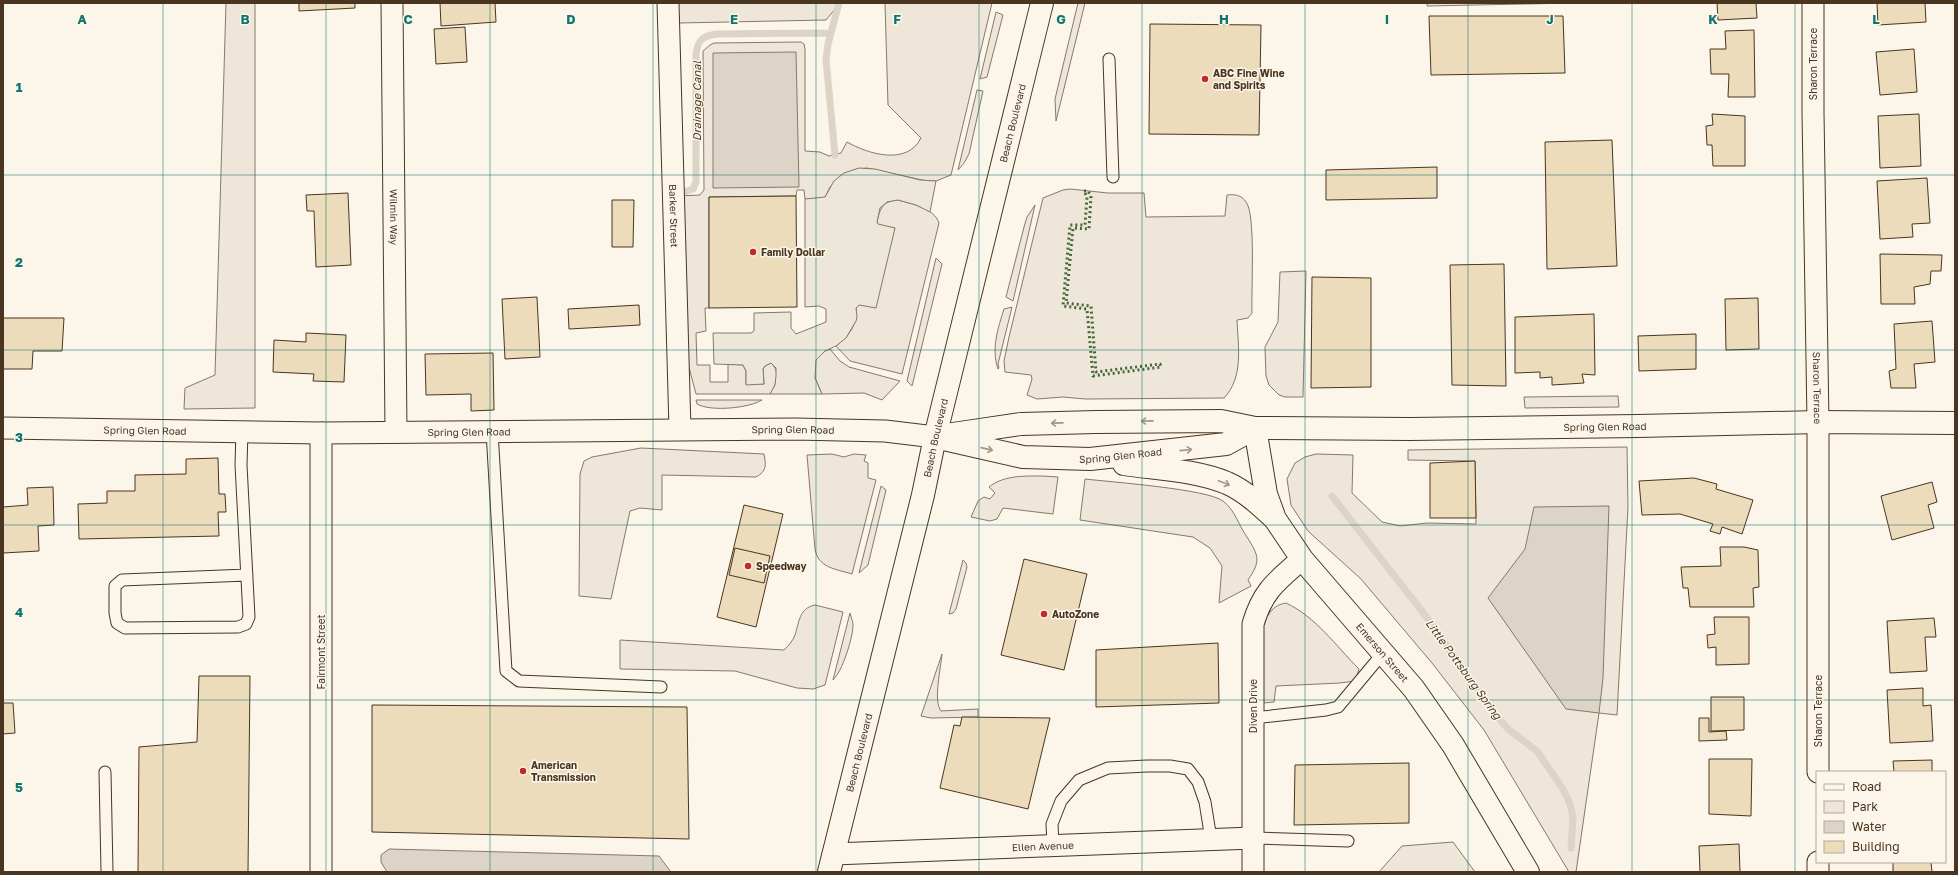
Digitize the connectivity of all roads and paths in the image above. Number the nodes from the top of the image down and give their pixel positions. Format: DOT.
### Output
graph roads {
  1 [pos="392,3"];
  2 [pos="668,3"];
  3 [pos="1042,3"];
  4 [pos="1813,3"];
  5 [pos="1109,59"];
  6 [pos="1113,177"];
  7 [pos="1818,422"];
  8 [pos="1955,422"];
  9 [pos="3,428"];
  10 [pos="1255,428"];
  11 [pos="680,429"];
  12 [pos="242,431"];
  13 [pos="492,431"];
  14 [pos="396,432"];
  15 [pos="321,433"];
  16 [pos="935,437"];
  17 [pos="1090,459"];
  18 [pos="1275,519"];
  19 [pos="1302,558"];
  20 [pos="247,575"];
  21 [pos="1383,653"];
  22 [pos="661,687"];
  23 [pos="1253,718"];
  24 [pos="1818,771"];
  25 [pos="104,772"];
  26 [pos="1253,838"];
  27 [pos="1211,839"];
  28 [pos="1348,841"];
  29 [pos="1053,845"];
  30 [pos="831,863"];
  31 [pos="107,872"];
  32 [pos="321,872"];
  33 [pos="1253,872"];
  34 [pos="1528,872"];
  1 -- 14 [label="street, Wilmin Way"];
  2 -- 11 [label="street, Barker Street"];
  3 -- 16 [label="main road, Beach Boulevard"];
  4 -- 7 [label="street, Sharon Terrace"];
  5 -- 6 [label="lane"];
  7 -- 8 [label="main road, Spring Glen Road"];
  7 -- 10 [label="main road, Spring Glen Road"];
  7 -- 24 [label="street, Sharon Terrace"];
  9 -- 12 [label="street, Spring Glen Road"];
  10 -- 16 [label="main road, Spring Glen Road, one-way"];
  17 -- 10 [label="main road, Spring Glen Road, one-way"];
  10 -- 18 [label="main road, Emerson Street"];
  11 -- 13 [label="street, Spring Glen Road"];
  11 -- 16 [label="street, Spring Glen Road"];
  12 -- 15 [label="street, Spring Glen Road"];
  12 -- 20 [label="lane"];
  13 -- 14 [label="street, Spring Glen Road"];
  13 -- 22 [label="lane"];
  14 -- 15 [label="street, Spring Glen Road"];
  15 -- 32 [label="street, Fairmont Street"];
  16 -- 17 [label="main road, Spring Glen Road, one-way"];
  16 -- 30 [label="main road, Beach Boulevard"];
  17 -- 18 [label="main road, one-way"];
  18 -- 19 [label="main road, Emerson Street"];
  19 -- 21 [label="main road, Emerson Street"];
  19 -- 23 [label="street, Diven Drive"];
  20 -- 20 [label="lane"];
  21 -- 23 [label="lane"];
  21 -- 34 [label="main road, Emerson Street"];
  23 -- 26 [label="street, Diven Drive"];
  25 -- 31 [label="lane"];
  26 -- 27 [label="street, Ellen Avenue"];
  26 -- 28 [label="lane"];
  26 -- 33 [label="street, Diven Drive"];
  27 -- 29 [label="street, Ellen Avenue"];
  27 -- 29 [label="lane"];
  29 -- 30 [label="street, Ellen Avenue"];
}
